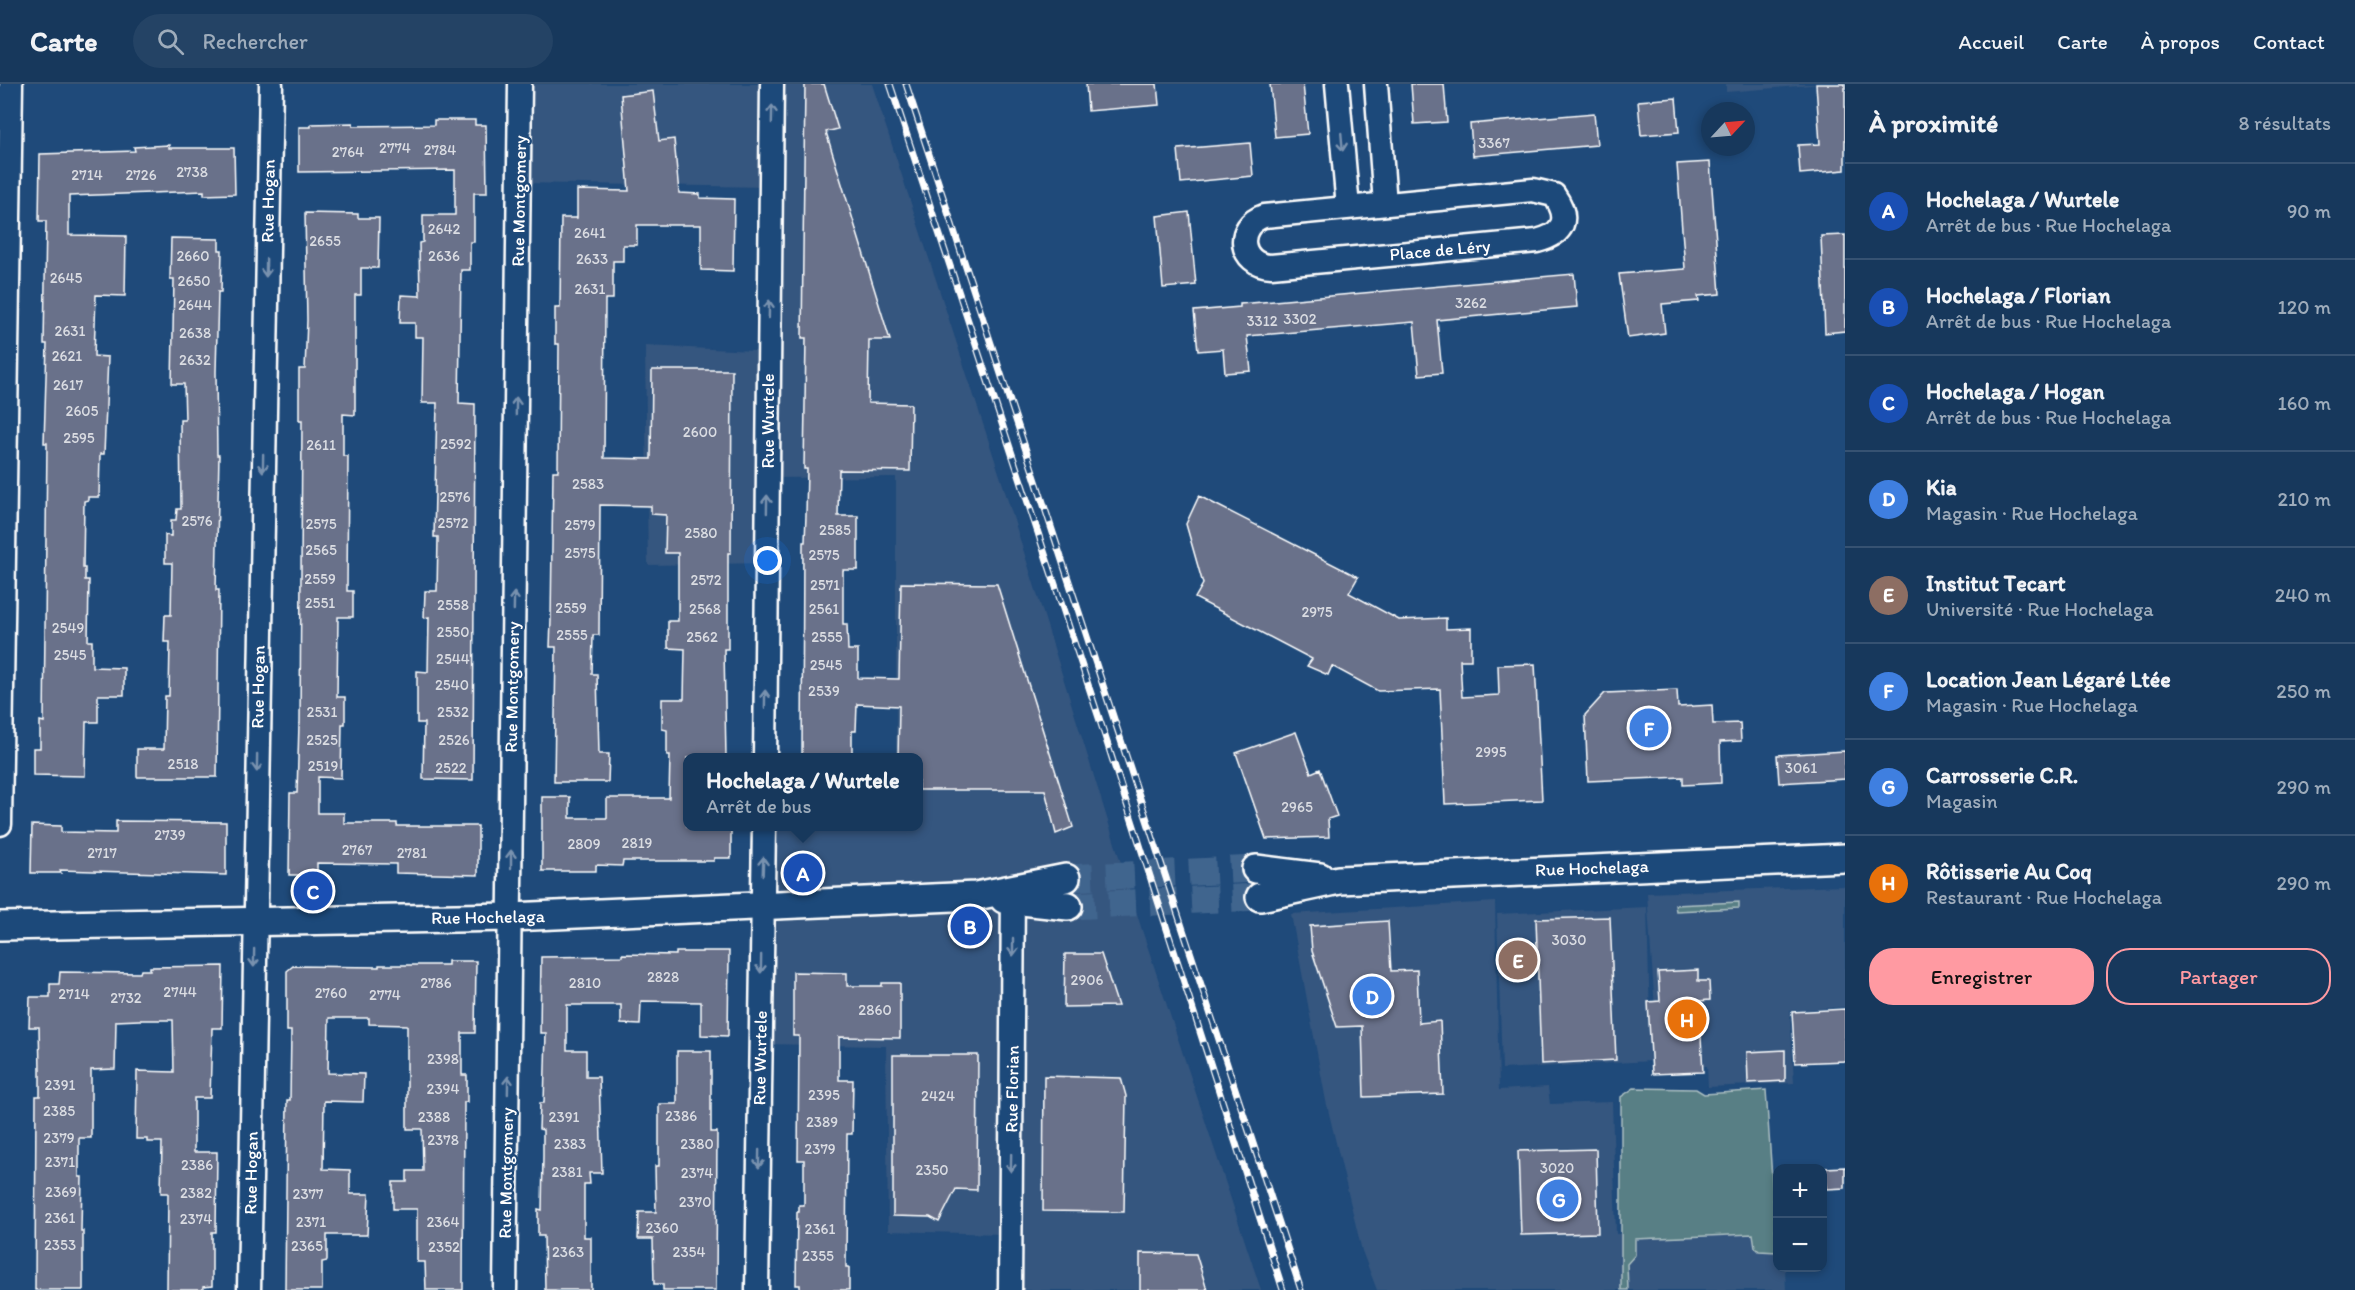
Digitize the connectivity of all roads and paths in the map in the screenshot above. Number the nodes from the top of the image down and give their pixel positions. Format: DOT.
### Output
graph roads {
  1 [pos="11,84"];
  2 [pos="271,84"];
  3 [pos="520,84"];
  4 [pos="772,84"];
  5 [pos="1337,84"];
  6 [pos="1376,84"];
  7 [pos="1385,204"];
  8 [pos="1348,208"];
  9 [pos="765,753"];
  10 [pos="0,824"];
  11 [pos="764,831"];
  12 [pos="1845,858"];
  13 [pos="1256,869"];
  14 [pos="1066,878"];
  15 [pos="1339,880"];
  16 [pos="1013,894"];
  17 [pos="1260,897"];
  18 [pos="762,906"];
  19 [pos="1068,906"];
  20 [pos="510,917"];
  21 [pos="255,922"];
  22 [pos="0,926"];
  23 [pos="249,1290"];
  24 [pos="505,1290"];
  25 [pos="757,1290"];
  26 [pos="1010,1290"];
  1 -- 10 [label="street"];
  2 -- 21 [label="street, Rue Hogan, one-way"];
  20 -- 3 [label="street, Rue Montgomery, one-way"];
  9 -- 4 [label="street, Rue Wurtele, one-way"];
  5 -- 8 [label="street, one-way"];
  6 -- 7 [label="street"];
  7 -- 8 [label="street, Place de Léry"];
  7 -- 8 [label="street, Place de Léry"];
  18 -- 11 [label="street, Rue Wurtele, one-way"];
  12 -- 15 [label="street, Rue Hochelaga"];
  13 -- 15 [label="street, Rue Hochelaga"];
  14 -- 16 [label="street, Rue Hochelaga"];
  15 -- 17 [label="street, Rue Hochelaga"];
  16 -- 18 [label="street, Rue Hochelaga"];
  16 -- 19 [label="street, Rue Hochelaga"];
  16 -- 26 [label="street, Rue Florian, one-way"];
  18 -- 20 [label="street, Rue Hochelaga"];
  18 -- 25 [label="street, Rue Wurtele, one-way"];
  20 -- 21 [label="street, Rue Hochelaga"];
  24 -- 20 [label="street, Rue Montgomery, one-way"];
  21 -- 22 [label="street, Rue Hochelaga"];
  21 -- 23 [label="street, Rue Hogan, one-way"];
}
